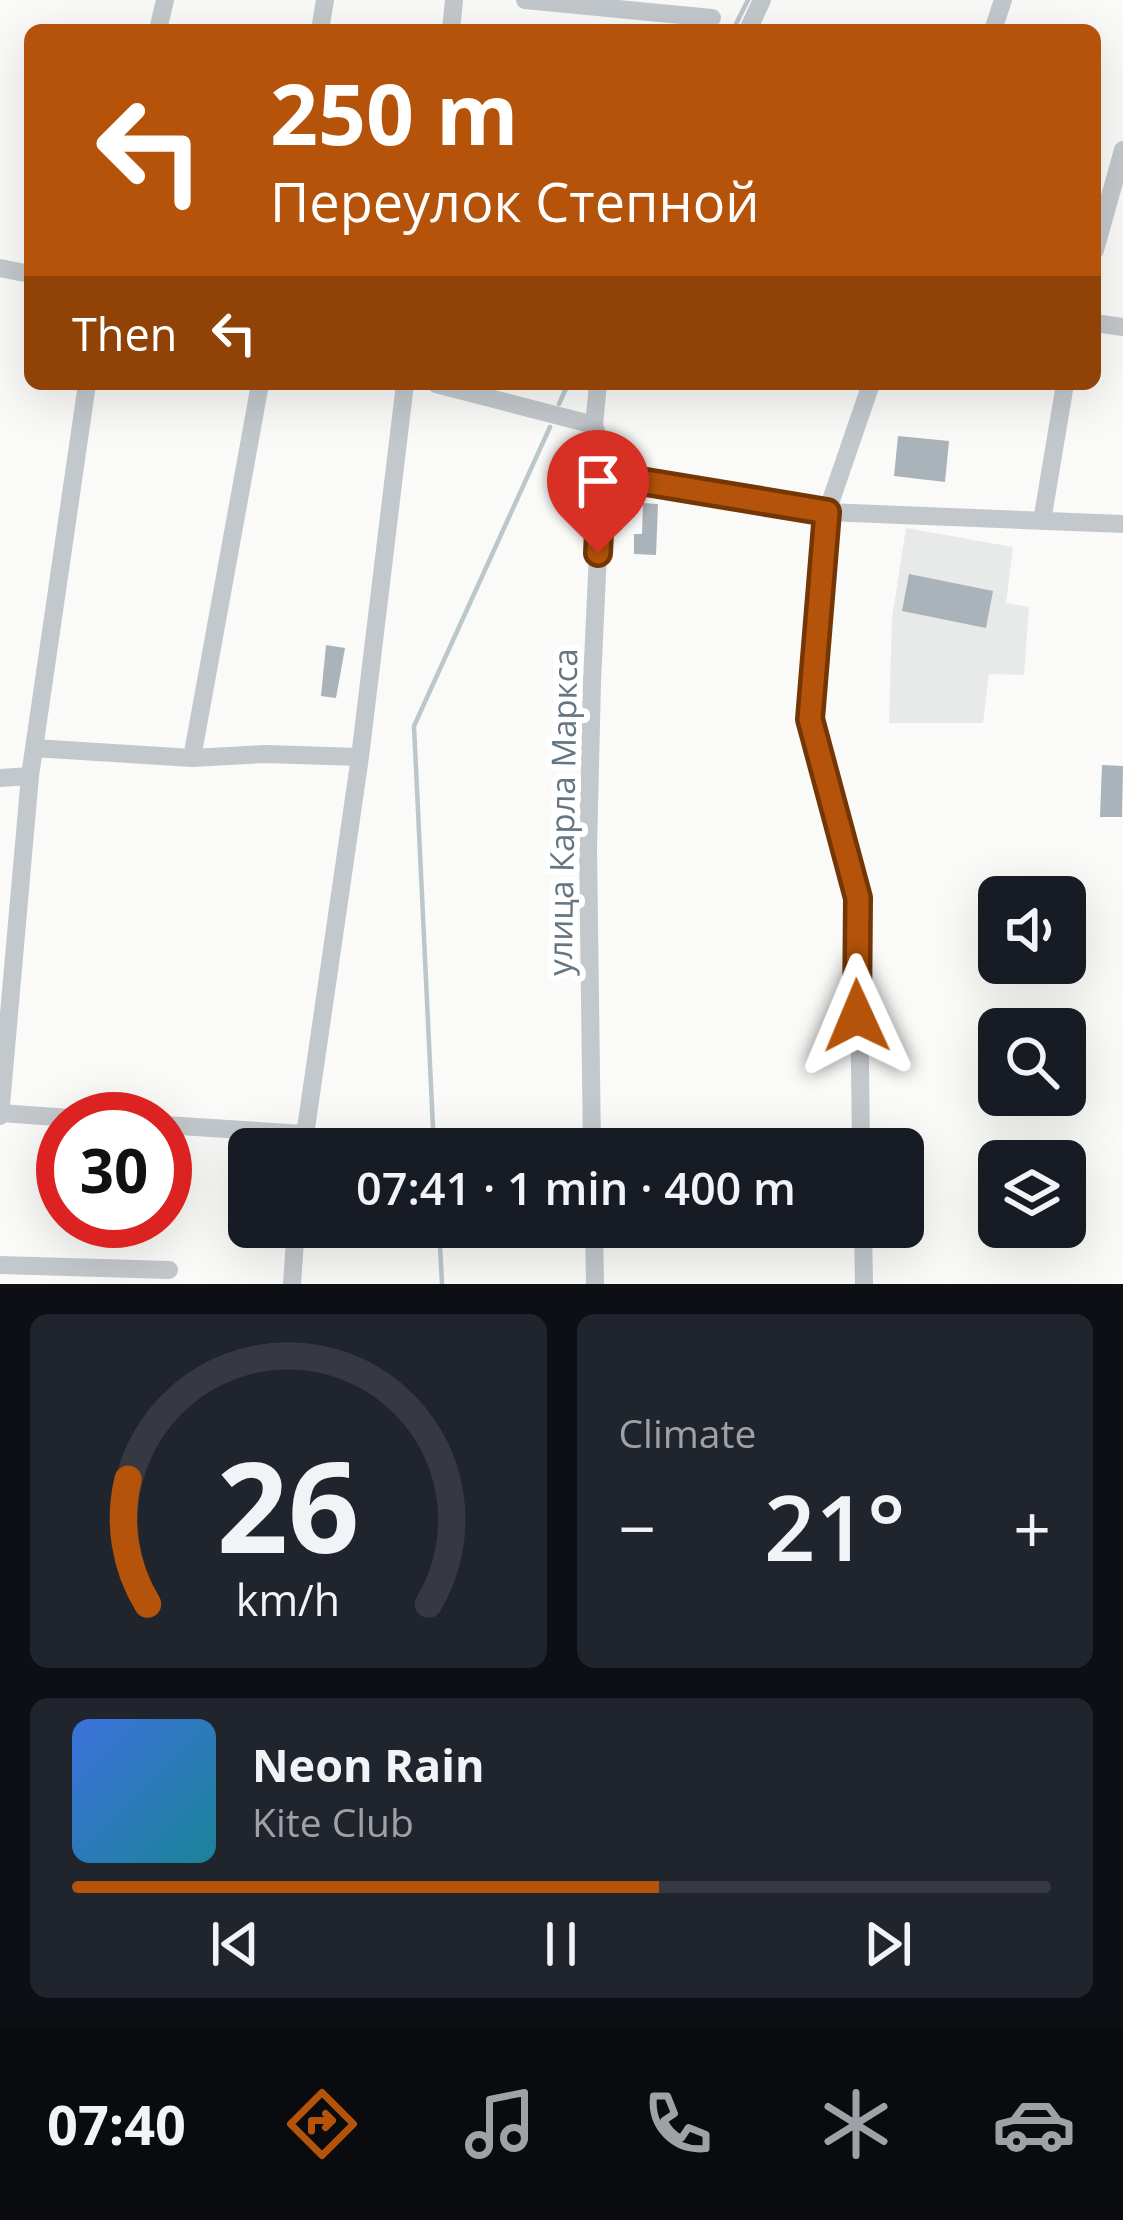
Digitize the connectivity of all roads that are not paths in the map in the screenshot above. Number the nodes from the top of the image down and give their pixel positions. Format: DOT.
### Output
graph roads {
  1 [pos="525,0"];
  2 [pos="620,3"];
  3 [pos="712,18"];
  4 [pos="1123,150"];
  5 [pos="1118,185"];
  6 [pos="1101,233"];
  7 [pos="86,390"];
  8 [pos="259,390"];
  9 [pos="404,390"];
  10 [pos="459,390"];
  11 [pos="597,390"];
  12 [pos="869,390"];
  13 [pos="1064,390"];
  14 [pos="594,425"];
  15 [pos="610,476"];
  16 [pos="827,512"];
  17 [pos="1042,520"];
  18 [pos="1123,524"];
  19 [pos="34,748"];
  20 [pos="360,757"];
  21 [pos="192,758"];
  22 [pos="30,776"];
  23 [pos="0,778"];
  24 [pos="3,1051"];
  25 [pos="0,1114"];
  26 [pos="36,1116"];
  27 [pos="192,1128"];
  28 [pos="305,1128"];
  29 [pos="592,1128"];
  30 [pos="861,1128"];
  31 [pos="228,1132"];
  32 [pos="295,1248"];
  33 [pos="595,1248"];
  34 [pos="864,1248"];
  35 [pos="0,1265"];
  36 [pos="170,1270"];
  37 [pos="292,1284"];
  38 [pos="596,1284"];
  39 [pos="865,1284"];
  1 -- 2 [label="street"];
  2 -- 3 [label="street"];
  4 -- 5 [label="street"];
  5 -- 6 [label="street"];
  7 -- 19 [label="street"];
  8 -- 21 [label="street"];
  9 -- 20 [label="street"];
  10 -- 14 [label="street"];
  11 -- 14 [label="street"];
  12 -- 16 [label="street"];
  13 -- 17 [label="street"];
  14 -- 15 [label="street"];
  15 -- 16 [label="street"];
  15 -- 29 [label="street, улица Карла Маркса"];
  16 -- 17 [label="street"];
  16 -- 30 [label="street"];
  17 -- 18 [label="street"];
  19 -- 21 [label="street"];
  19 -- 22 [label="street"];
  20 -- 21 [label="street"];
  20 -- 28 [label="street"];
  22 -- 23 [label="street"];
  22 -- 24 [label="street"];
  24 -- 25 [label="street"];
  25 -- 26 [label="street"];
  27 -- 31 [label="street"];
  32 -- 37 [label="street"];
  33 -- 38 [label="street"];
  34 -- 39 [label="street"];
  35 -- 36 [label="street"];
}
